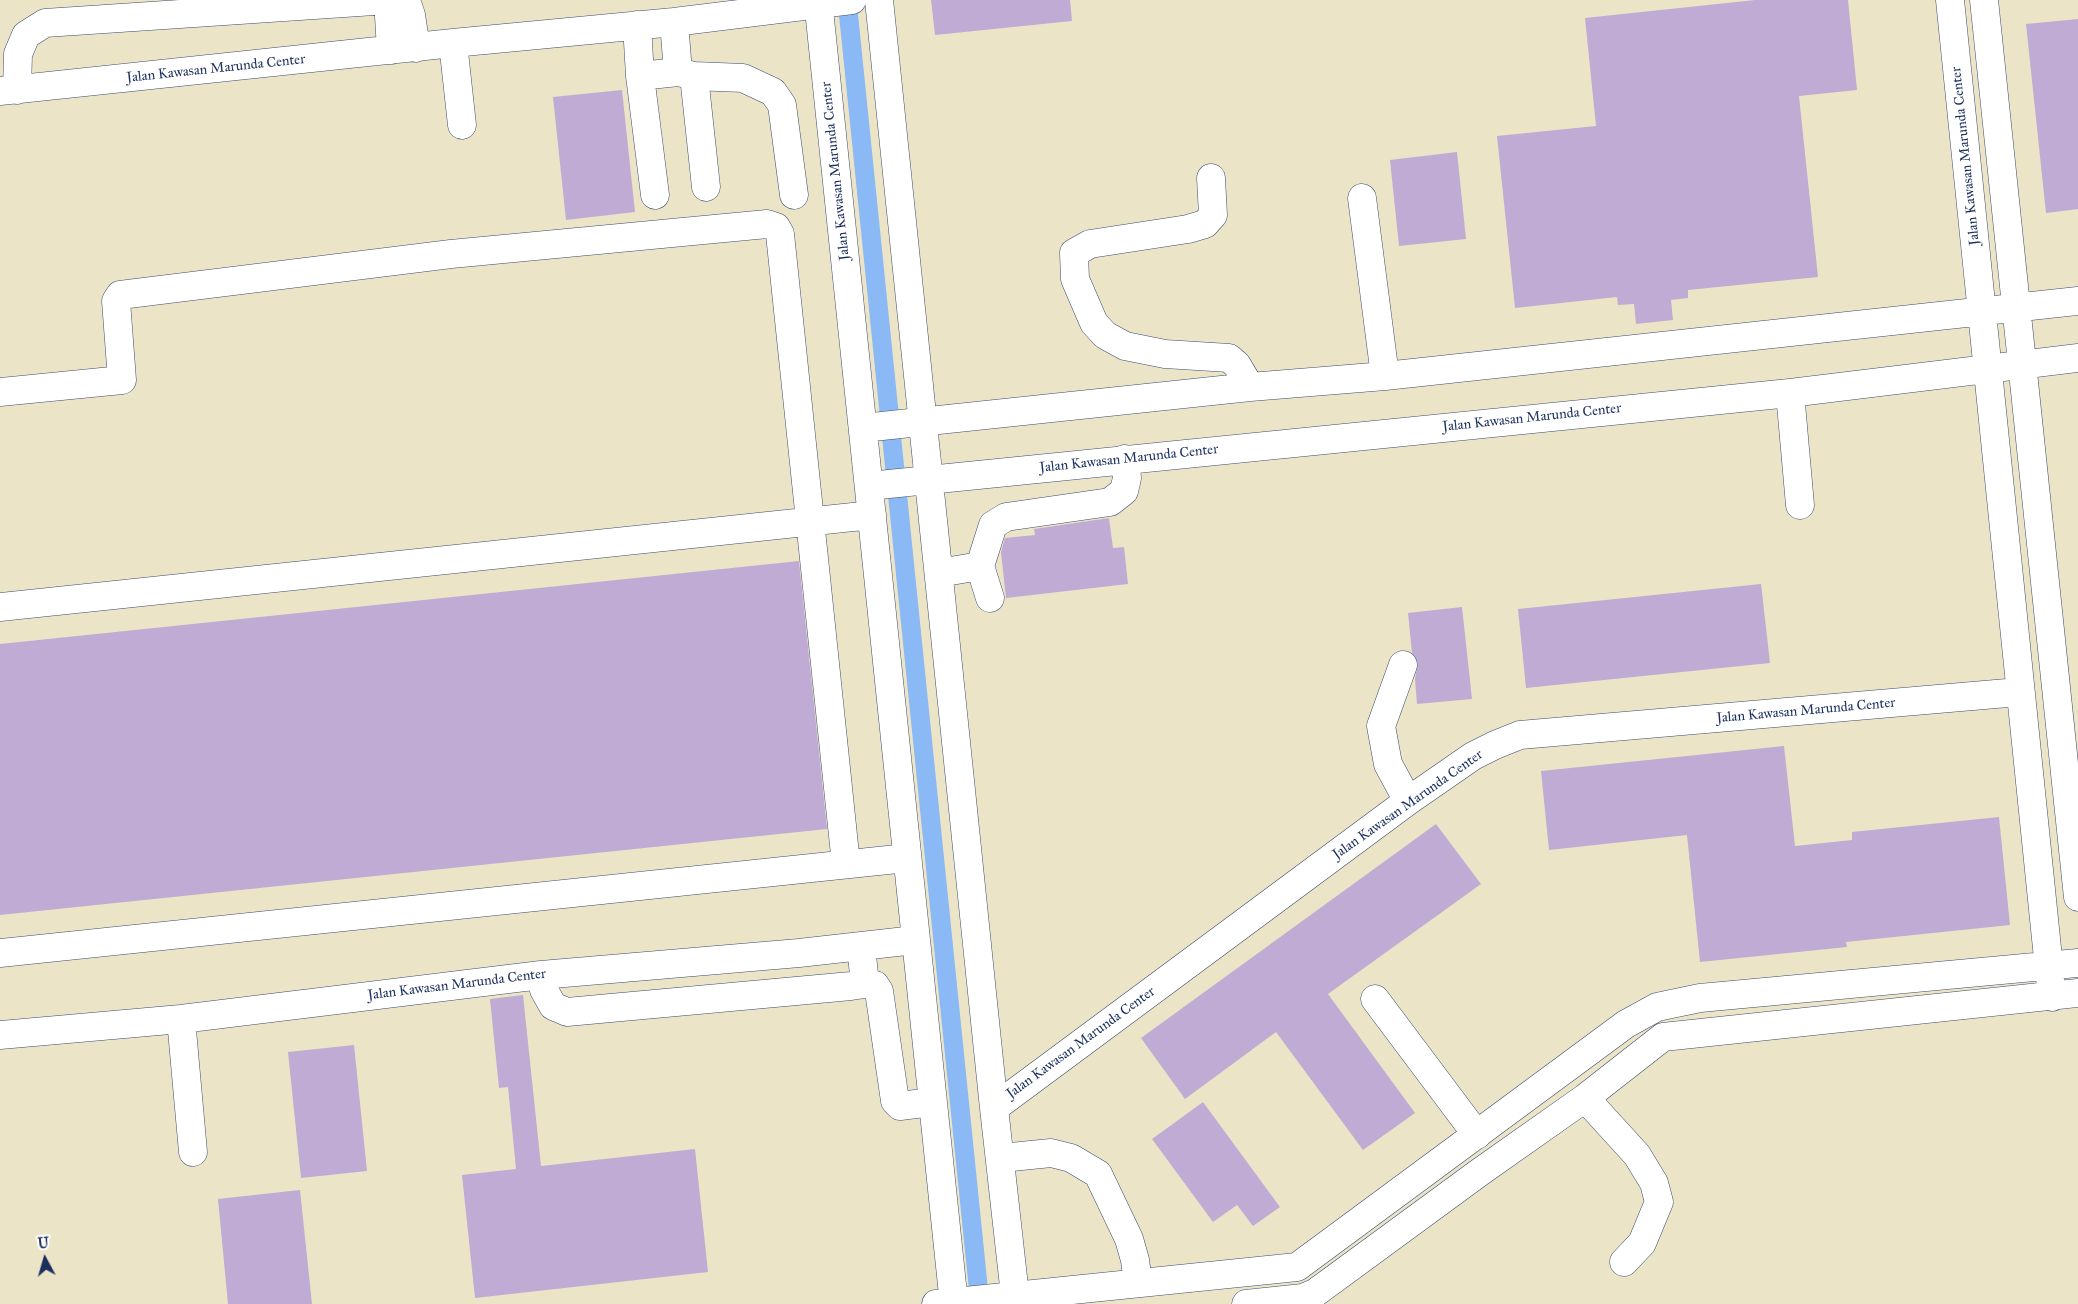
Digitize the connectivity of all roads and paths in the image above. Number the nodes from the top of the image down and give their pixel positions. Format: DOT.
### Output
graph roads {
  1 [pos="389,0"];
  2 [pos="400,0"];
  3 [pos="852,0"];
  4 [pos="879,0"];
  5 [pos="1950,0"];
  6 [pos="1984,0"];
  7 [pos="820,2"];
  8 [pos="766,6"];
  9 [pos="674,22"];
  10 [pos="636,25"];
  11 [pos="453,43"];
  12 [pos="404,49"];
  13 [pos="686,74"];
  14 [pos="640,76"];
  15 [pos="8,90"];
  16 [pos="462,125"];
  17 [pos="1211,178"];
  18 [pos="706,187"];
  19 [pos="655,195"];
  20 [pos="794,195"];
  21 [pos="1362,198"];
  22 [pos="2078,301"];
  23 [pos="2016,308"];
  24 [pos="1981,311"];
  25 [pos="2078,358"];
  26 [pos="2022,364"];
  27 [pos="1987,367"];
  28 [pos="1386,376"];
  29 [pos="1250,387"];
  30 [pos="0,392"];
  31 [pos="1790,393"];
  32 [pos="919,422"];
  33 [pos="866,427"];
  34 [pos="1125,459"];
  35 [pos="925,480"];
  36 [pos="872,485"];
  37 [pos="1800,506"];
  38 [pos="872,515"];
  39 [pos="810,523"];
  40 [pos="980,566"];
  41 [pos="938,573"];
  42 [pos="990,598"];
  43 [pos="0,607"];
  44 [pos="1403,665"];
  45 [pos="2019,692"];
  46 [pos="1408,801"];
  47 [pos="907,858"];
  48 [pos="846,864"];
  49 [pos="2078,897"];
  50 [pos="915,940"];
  51 [pos="861,946"];
  52 [pos="0,953"];
  53 [pos="799,953"];
  54 [pos="2078,963"];
  55 [pos="2048,966"];
  56 [pos="541,975"];
  57 [pos="865,984"];
  58 [pos="805,990"];
  59 [pos="2078,993"];
  60 [pos="2052,997"];
  61 [pos="1375,999"];
  62 [pos="1657,1007"];
  63 [pos="181,1018"];
  64 [pos="0,1035"];
  65 [pos="1663,1037"];
  66 [pos="1585,1098"];
  67 [pos="932,1102"];
  68 [pos="994,1108"];
  69 [pos="1470,1141"];
  70 [pos="193,1152"];
  71 [pos="1001,1158"];
  72 [pos="1480,1172"];
  73 [pos="1624,1262"];
  74 [pos="1138,1283"];
  75 [pos="1011,1299"];
  76 [pos="952,1303"];
  77 [pos="1246,1304"];
  1 -- 15 [label="lane, Jalan Kawasan Marunda Center"];
  2 -- 12 [label="lane"];
  3 -- 7 [label="lane"];
  4 -- 32 [label="lane, Jalan Kawasan Marunda Center"];
  5 -- 24 [label="lane, Jalan Kawasan Marunda Center"];
  6 -- 23 [label="lane"];
  7 -- 8 [label="lane, Jalan Kawasan Marunda Center"];
  7 -- 33 [label="lane, Jalan Kawasan Marunda Center"];
  8 -- 9 [label="lane, Jalan Kawasan Marunda Center"];
  9 -- 10 [label="lane, Jalan Kawasan Marunda Center"];
  9 -- 13 [label="lane"];
  10 -- 11 [label="lane, Jalan Kawasan Marunda Center"];
  10 -- 14 [label="lane"];
  11 -- 12 [label="lane, Jalan Kawasan Marunda Center"];
  11 -- 16 [label="lane"];
  12 -- 15 [label="lane, Jalan Kawasan Marunda Center"];
  13 -- 14 [label="lane"];
  13 -- 18 [label="lane"];
  13 -- 20 [label="lane"];
  14 -- 19 [label="lane"];
  17 -- 29 [label="lane"];
  21 -- 28 [label="lane"];
  22 -- 23 [label="lane"];
  23 -- 24 [label="lane"];
  23 -- 26 [label="lane"];
  24 -- 27 [label="lane, Jalan Kawasan Marunda Center"];
  24 -- 28 [label="lane"];
  25 -- 26 [label="lane, Jalan Kawasan Marunda Center"];
  26 -- 27 [label="lane, Jalan Kawasan Marunda Center"];
  26 -- 49 [label="lane"];
  27 -- 31 [label="lane, Jalan Kawasan Marunda Center"];
  27 -- 45 [label="lane, Jalan Kawasan Marunda Center"];
  28 -- 29 [label="lane"];
  29 -- 32 [label="lane"];
  30 -- 39 [label="lane"];
  31 -- 34 [label="lane, Jalan Kawasan Marunda Center"];
  31 -- 37 [label="lane"];
  32 -- 33 [label="lane"];
  32 -- 35 [label="lane, Jalan Kawasan Marunda Center"];
  33 -- 36 [label="lane, Jalan Kawasan Marunda Center"];
  34 -- 35 [label="lane, Jalan Kawasan Marunda Center"];
  34 -- 40 [label="lane"];
  35 -- 36 [label="lane, Jalan Kawasan Marunda Center"];
  35 -- 41 [label="lane, Jalan Kawasan Marunda Center"];
  36 -- 38 [label="lane, Jalan Kawasan Marunda Center"];
  38 -- 39 [label="lane"];
  38 -- 47 [label="lane, Jalan Kawasan Marunda Center"];
  39 -- 43 [label="lane"];
  39 -- 48 [label="lane"];
  40 -- 41 [label="lane"];
  40 -- 42 [label="lane"];
  41 -- 68 [label="lane, Jalan Kawasan Marunda Center"];
  44 -- 46 [label="lane"];
  45 -- 46 [label="lane, Jalan Kawasan Marunda Center"];
  45 -- 55 [label="lane, Jalan Kawasan Marunda Center"];
  46 -- 68 [label="lane, Jalan Kawasan Marunda Center"];
  47 -- 48 [label="lane"];
  47 -- 50 [label="lane, Jalan Kawasan Marunda Center"];
  48 -- 52 [label="lane"];
  50 -- 51 [label="lane, Jalan Kawasan Marunda Center"];
  50 -- 67 [label="lane, Jalan Kawasan Marunda Center"];
  51 -- 53 [label="lane, Jalan Kawasan Marunda Center"];
  51 -- 57 [label="lane"];
  53 -- 56 [label="lane, Jalan Kawasan Marunda Center"];
  53 -- 58 [label="lane"];
  54 -- 55 [label="lane, Jalan Kawasan Marunda Center"];
  55 -- 60 [label="lane, Jalan Kawasan Marunda Center"];
  55 -- 62 [label="lane, Jalan Kawasan Marunda Center"];
  56 -- 58 [label="lane"];
  56 -- 63 [label="lane, Jalan Kawasan Marunda Center"];
  57 -- 58 [label="lane"];
  57 -- 67 [label="lane"];
  59 -- 60 [label="lane"];
  60 -- 65 [label="lane"];
  61 -- 69 [label="lane"];
  62 -- 65 [label="lane"];
  62 -- 69 [label="lane, Jalan Kawasan Marunda Center"];
  63 -- 64 [label="lane, Jalan Kawasan Marunda Center"];
  63 -- 70 [label="lane"];
  65 -- 66 [label="lane"];
  66 -- 72 [label="lane"];
  66 -- 73 [label="lane"];
  67 -- 76 [label="lane, Jalan Kawasan Marunda Center"];
  68 -- 71 [label="lane, Jalan Kawasan Marunda Center"];
  69 -- 72 [label="lane"];
  69 -- 74 [label="lane, Jalan Kawasan Marunda Center"];
  71 -- 74 [label="lane"];
  71 -- 75 [label="lane, Jalan Kawasan Marunda Center"];
  72 -- 77 [label="lane"];
  74 -- 75 [label="lane, Jalan Kawasan Marunda Center"];
  75 -- 76 [label="lane, Jalan Kawasan Marunda Center"];
}
